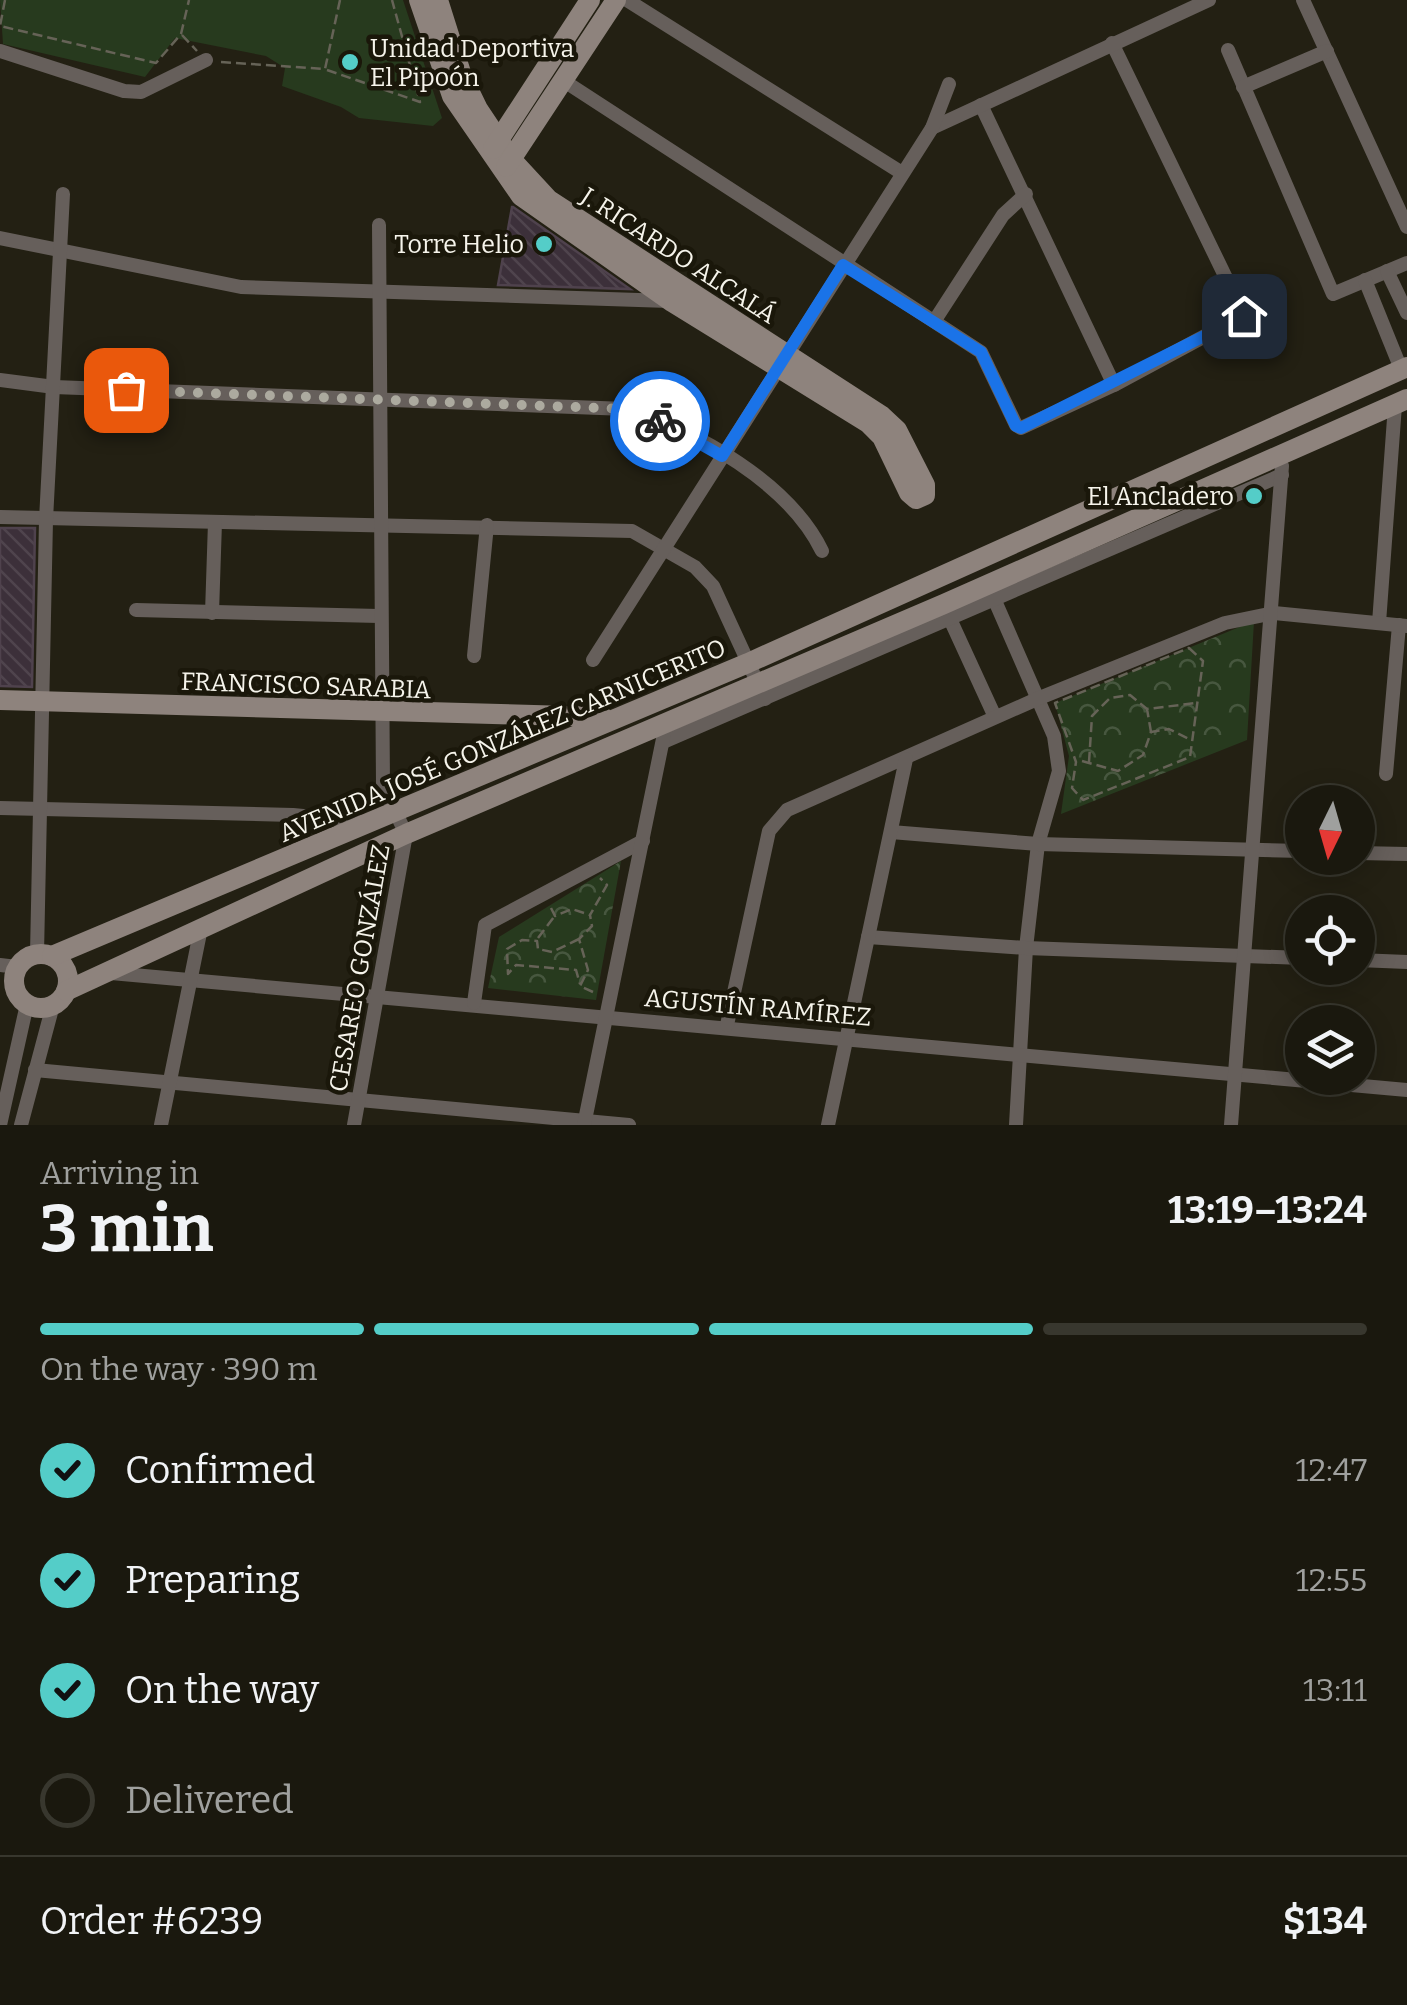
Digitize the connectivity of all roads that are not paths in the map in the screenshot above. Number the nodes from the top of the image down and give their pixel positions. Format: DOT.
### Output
graph roads {
  1 [pos="419,0"];
  2 [pos="438,0"];
  3 [pos="590,0"];
  4 [pos="616,0"];
  5 [pos="627,0"];
  6 [pos="1208,0"];
  7 [pos="1304,0"];
  8 [pos="1112,43"];
  9 [pos="1228,50"];
  10 [pos="0,51"];
  11 [pos="1327,51"];
  12 [pos="206,60"];
  13 [pos="564,81"];
  14 [pos="949,84"];
  15 [pos="1244,87"];
  16 [pos="981,105"];
  17 [pos="932,128"];
  18 [pos="500,157"];
  19 [pos="902,172"];
  20 [pos="63,194"];
  21 [pos="1026,194"];
  22 [pos="379,224"];
  23 [pos="1407,227"];
  24 [pos="0,238"];
  25 [pos="58,250"];
  26 [pos="1407,263"];
  27 [pos="843,265"];
  28 [pos="1387,271"];
  29 [pos="1365,280"];
  30 [pos="381,292"];
  31 [pos="700,300"];
  32 [pos="672,302"];
  33 [pos="1407,313"];
  34 [pos="1244,316"];
  35 [pos="935,320"];
  36 [pos="1261,350"];
  37 [pos="1403,360"];
  38 [pos="783,361"];
  39 [pos="0,380"];
  40 [pos="1114,385"];
  41 [pos="54,387"];
  42 [pos="379,398"];
  43 [pos="1401,402"];
  44 [pos="722,456"];
  45 [pos="1282,465"];
  46 [pos="0,517"];
  47 [pos="46,520"];
  48 [pos="215,522"];
  49 [pos="380,522"];
  50 [pos="486,524"];
  51 [pos="666,548"];
  52 [pos="822,550"];
  53 [pos="993,591"];
  54 [pos="136,610"];
  55 [pos="212,612"];
  56 [pos="1274,613"];
  57 [pos="379,616"];
  58 [pos="950,619"];
  59 [pos="1379,623"];
  60 [pos="1403,625"];
  61 [pos="474,656"];
  62 [pos="594,660"];
  63 [pos="748,663"];
  64 [pos="761,692"];
  65 [pos="1037,699"];
  66 [pos="0,700"];
  67 [pos="42,702"];
  68 [pos="380,712"];
  69 [pos="610,717"];
  70 [pos="995,718"];
  71 [pos="667,719"];
  72 [pos="663,742"];
  73 [pos="906,759"];
  74 [pos="1386,774"];
  75 [pos="0,808"];
  76 [pos="39,808"];
  77 [pos="394,814"];
  78 [pos="370,823"];
  79 [pos="892,832"];
  80 [pos="406,834"];
  81 [pos="643,841"];
  82 [pos="1038,844"];
  83 [pos="1253,849"];
  84 [pos="1285,850"];
  85 [pos="1375,853"];
  86 [pos="1407,854"];
  87 [pos="200,928"];
  88 [pos="868,936"];
  89 [pos="1026,948"];
  90 [pos="45,955"];
  91 [pos="1246,956"];
  92 [pos="1285,957"];
  93 [pos="1375,961"];
  94 [pos="1407,962"];
  95 [pos="9,966"];
  96 [pos="106,972"];
  97 [pos="190,979"];
  98 [pos="380,994"];
  99 [pos="60,998"];
  100 [pos="474,1003"];
  101 [pos="27,1004"];
  102 [pos="608,1016"];
  103 [pos="728,1025"];
  104 [pos="848,1037"];
  105 [pos="1021,1052"];
  106 [pos="6,1070"];
  107 [pos="35,1070"];
  108 [pos="1236,1074"];
  109 [pos="170,1082"];
  110 [pos="1407,1090"];
  111 [pos="359,1100"];
  112 [pos="585,1123"];
  113 [pos="0,1125"];
  114 [pos="22,1125"];
  115 [pos="161,1125"];
  116 [pos="354,1125"];
  117 [pos="629,1125"];
  118 [pos="828,1125"];
  119 [pos="1016,1125"];
  120 [pos="1232,1125"];
  1 -- 18 [label="street, J. RICARDO ALCALÁ"];
  2 -- 18 [label="street, J. RICARDO ALCALÁ"];
  3 -- 18 [label="street"];
  4 -- 13 [label="street"];
  5 -- 19 [label="street"];
  6 -- 8 [label="street"];
  7 -- 11 [label="street"];
  8 -- 16 [label="street"];
  8 -- 34 [label="street"];
  9 -- 15 [label="street"];
  10 -- 12 [label="street"];
  11 -- 15 [label="street"];
  11 -- 23 [label="street"];
  13 -- 18 [label="street"];
  13 -- 27 [label="street"];
  14 -- 17 [label="street"];
  15 -- 29 [label="street"];
  16 -- 17 [label="street"];
  16 -- 21 [label="street"];
  17 -- 19 [label="street"];
  18 -- 31 [label="street, J. RICARDO ALCALÁ"];
  18 -- 32 [label="street, J. RICARDO ALCALÁ"];
  19 -- 27 [label="street"];
  20 -- 25 [label="street"];
  21 -- 35 [label="street"];
  21 -- 40 [label="street"];
  22 -- 30 [label="street, CESAREO GONZÁLEZ"];
  24 -- 25 [label="street"];
  25 -- 30 [label="street"];
  25 -- 41 [label="street"];
  26 -- 28 [label="street"];
  27 -- 35 [label="street"];
  27 -- 38 [label="street"];
  28 -- 29 [label="street"];
  28 -- 33 [label="street"];
  29 -- 37 [label="street"];
  30 -- 32 [label="street"];
  30 -- 42 [label="street, CESAREO GONZÁLEZ"];
  31 -- 32 [label="street"];
  31 -- 38 [label="street, J. RICARDO ALCALÁ"];
  32 -- 38 [label="street, J. RICARDO ALCALÁ"];
  34 -- 36 [label="street"];
  34 -- 40 [label="street"];
  35 -- 40 [label="street"];
  37 -- 63 [label="street, AVENIDA JOSÉ GONZÁLEZ CARNICERITO"];
  38 -- 38 [label="street, J. RICARDO ALCALÁ"];
  38 -- 44 [label="street"];
  39 -- 41 [label="street"];
  41 -- 42 [label="street"];
  41 -- 47 [label="street"];
  42 -- 44 [label="street"];
  42 -- 49 [label="street, CESAREO GONZÁLEZ"];
  43 -- 45 [label="street, AVENIDA JOSÉ GONZÁLEZ CARNICERITO"];
  43 -- 59 [label="street"];
  44 -- 51 [label="street"];
  44 -- 52 [label="street"];
  45 -- 53 [label="street, AVENIDA JOSÉ GONZÁLEZ CARNICERITO"];
  45 -- 56 [label="street"];
  46 -- 47 [label="street"];
  47 -- 48 [label="street"];
  47 -- 67 [label="street"];
  48 -- 49 [label="street"];
  48 -- 55 [label="street"];
  49 -- 50 [label="street"];
  49 -- 57 [label="street, CESAREO GONZÁLEZ"];
  50 -- 51 [label="street"];
  50 -- 61 [label="street"];
  51 -- 62 [label="street"];
  51 -- 63 [label="street"];
  53 -- 58 [label="street"];
  53 -- 64 [label="street, AVENIDA JOSÉ GONZÁLEZ CARNICERITO"];
  53 -- 65 [label="street"];
  54 -- 55 [label="street"];
  55 -- 57 [label="street"];
  56 -- 59 [label="street"];
  56 -- 65 [label="street"];
  56 -- 83 [label="street"];
  57 -- 68 [label="street, CESAREO GONZÁLEZ"];
  58 -- 64 [label="street"];
  58 -- 70 [label="street"];
  59 -- 60 [label="street"];
  60 -- 74 [label="street"];
  63 -- 64 [label="street"];
  63 -- 69 [label="street, AVENIDA JOSÉ GONZÁLEZ CARNICERITO"];
  64 -- 71 [label="street, AVENIDA JOSÉ GONZÁLEZ CARNICERITO"];
  64 -- 72 [label="street"];
  65 -- 70 [label="street"];
  65 -- 82 [label="street"];
  66 -- 67 [label="street, FRANCISCO SARABIA"];
  67 -- 68 [label="street, FRANCISCO SARABIA"];
  67 -- 76 [label="street"];
  68 -- 69 [label="street, FRANCISCO SARABIA"];
  68 -- 77 [label="street, CESAREO GONZÁLEZ"];
  69 -- 77 [label="street, AVENIDA JOSÉ GONZÁLEZ CARNICERITO"];
  70 -- 73 [label="street"];
  71 -- 72 [label="street"];
  71 -- 80 [label="street, AVENIDA JOSÉ GONZÁLEZ CARNICERITO"];
  72 -- 81 [label="street"];
  73 -- 79 [label="street"];
  73 -- 103 [label="street"];
  75 -- 76 [label="street"];
  76 -- 78 [label="street"];
  76 -- 90 [label="street"];
  77 -- 78 [label="street, AVENIDA JOSÉ GONZÁLEZ CARNICERITO"];
  77 -- 80 [label="street, CESAREO GONZÁLEZ"];
  78 -- 90 [label="street, AVENIDA JOSÉ GONZÁLEZ CARNICERITO"];
  79 -- 82 [label="street"];
  79 -- 88 [label="street"];
  80 -- 87 [label="street, AVENIDA JOSÉ GONZÁLEZ CARNICERITO"];
  80 -- 98 [label="street, CESAREO GONZÁLEZ"];
  81 -- 100 [label="street"];
  81 -- 102 [label="street"];
  82 -- 83 [label="street"];
  82 -- 89 [label="street"];
  83 -- 84 [label="street"];
  83 -- 91 [label="street"];
  85 -- 86 [label="street"];
  87 -- 96 [label="street, AVENIDA JOSÉ GONZÁLEZ CARNICERITO"];
  87 -- 97 [label="street"];
  88 -- 89 [label="street"];
  88 -- 104 [label="street"];
  89 -- 91 [label="street"];
  89 -- 105 [label="street"];
  90 -- 95 [label="street"];
  90 -- 99 [label="street"];
  91 -- 92 [label="street"];
  91 -- 108 [label="street"];
  93 -- 94 [label="street"];
  95 -- 101 [label="street"];
  96 -- 97 [label="street, AGUSTÍN RAMÍREZ"];
  96 -- 99 [label="street, AVENIDA JOSÉ GONZÁLEZ CARNICERITO"];
  97 -- 98 [label="street, AGUSTÍN RAMÍREZ"];
  97 -- 109 [label="street"];
  98 -- 100 [label="street, AGUSTÍN RAMÍREZ"];
  98 -- 111 [label="street, CESAREO GONZÁLEZ"];
  99 -- 101 [label="street"];
  99 -- 107 [label="street"];
  100 -- 102 [label="street, AGUSTÍN RAMÍREZ"];
  101 -- 106 [label="street"];
  102 -- 103 [label="street, AGUSTÍN RAMÍREZ"];
  102 -- 112 [label="street"];
  103 -- 104 [label="street, AGUSTÍN RAMÍREZ"];
  104 -- 105 [label="street, AGUSTÍN RAMÍREZ"];
  104 -- 118 [label="street"];
  105 -- 108 [label="street, AGUSTÍN RAMÍREZ"];
  105 -- 119 [label="street"];
  106 -- 113 [label="street"];
  107 -- 109 [label="street"];
  107 -- 114 [label="street"];
  108 -- 110 [label="street, AGUSTÍN RAMÍREZ"];
  108 -- 120 [label="street"];
  109 -- 111 [label="street"];
  109 -- 115 [label="street"];
  111 -- 112 [label="street"];
  111 -- 116 [label="street, CESAREO GONZÁLEZ"];
  112 -- 117 [label="street"];
}
